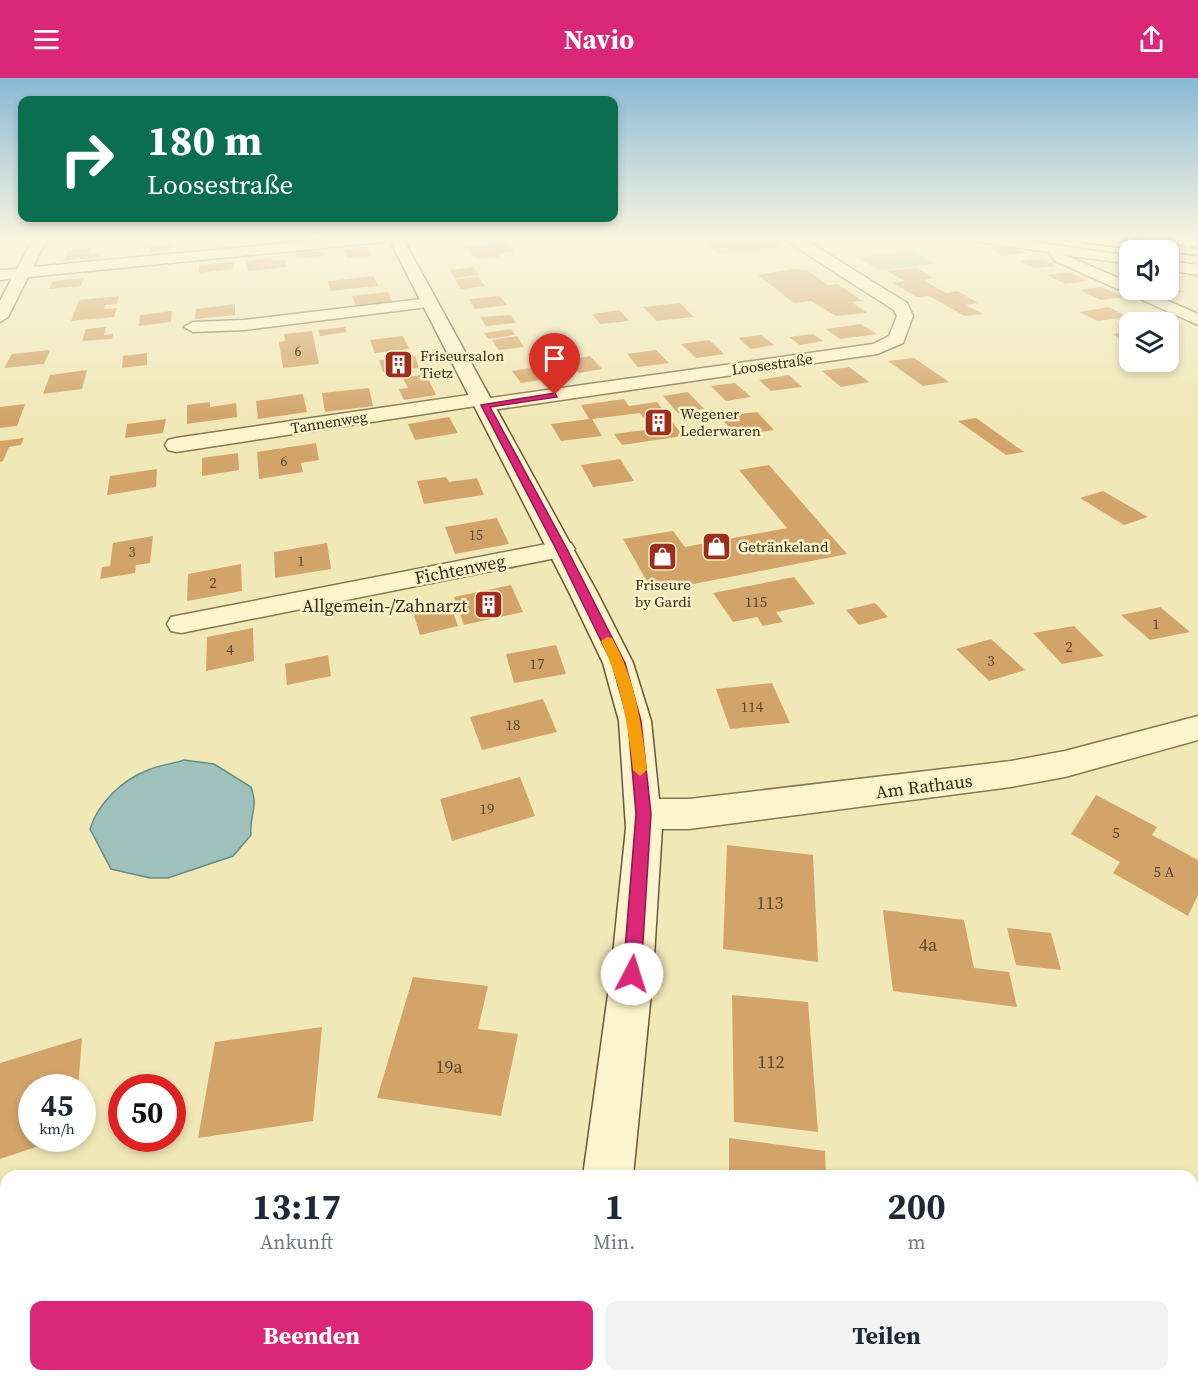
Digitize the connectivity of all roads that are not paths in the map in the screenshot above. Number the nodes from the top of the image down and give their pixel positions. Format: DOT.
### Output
graph roads {
  1 [pos="10,298"];
  2 [pos="427,298"];
  3 [pos="886,298"];
  4 [pos="1147,298"];
  5 [pos="430,303"];
  6 [pos="0,317"];
  7 [pos="1198,321"];
  8 [pos="193,327"];
  9 [pos="483,402"];
  10 [pos="176,445"];
  11 [pos="562,549"];
  12 [pos="181,624"];
  13 [pos="1198,728"];
  14 [pos="644,814"];
  15 [pos="609,1170"];
  1 -- 6 [label="street"];
  2 -- 5 [label="street"];
  3 -- 9 [label="street, Loosestraße"];
  4 -- 7 [label="street"];
  5 -- 8 [label="street"];
  5 -- 9 [label="street"];
  9 -- 10 [label="street, Tannenweg"];
  9 -- 11 [label="street"];
  11 -- 12 [label="street, Fichtenweg"];
  11 -- 14 [label="street"];
  13 -- 14 [label="street, Am Rathaus"];
  14 -- 15 [label="street"];
}
